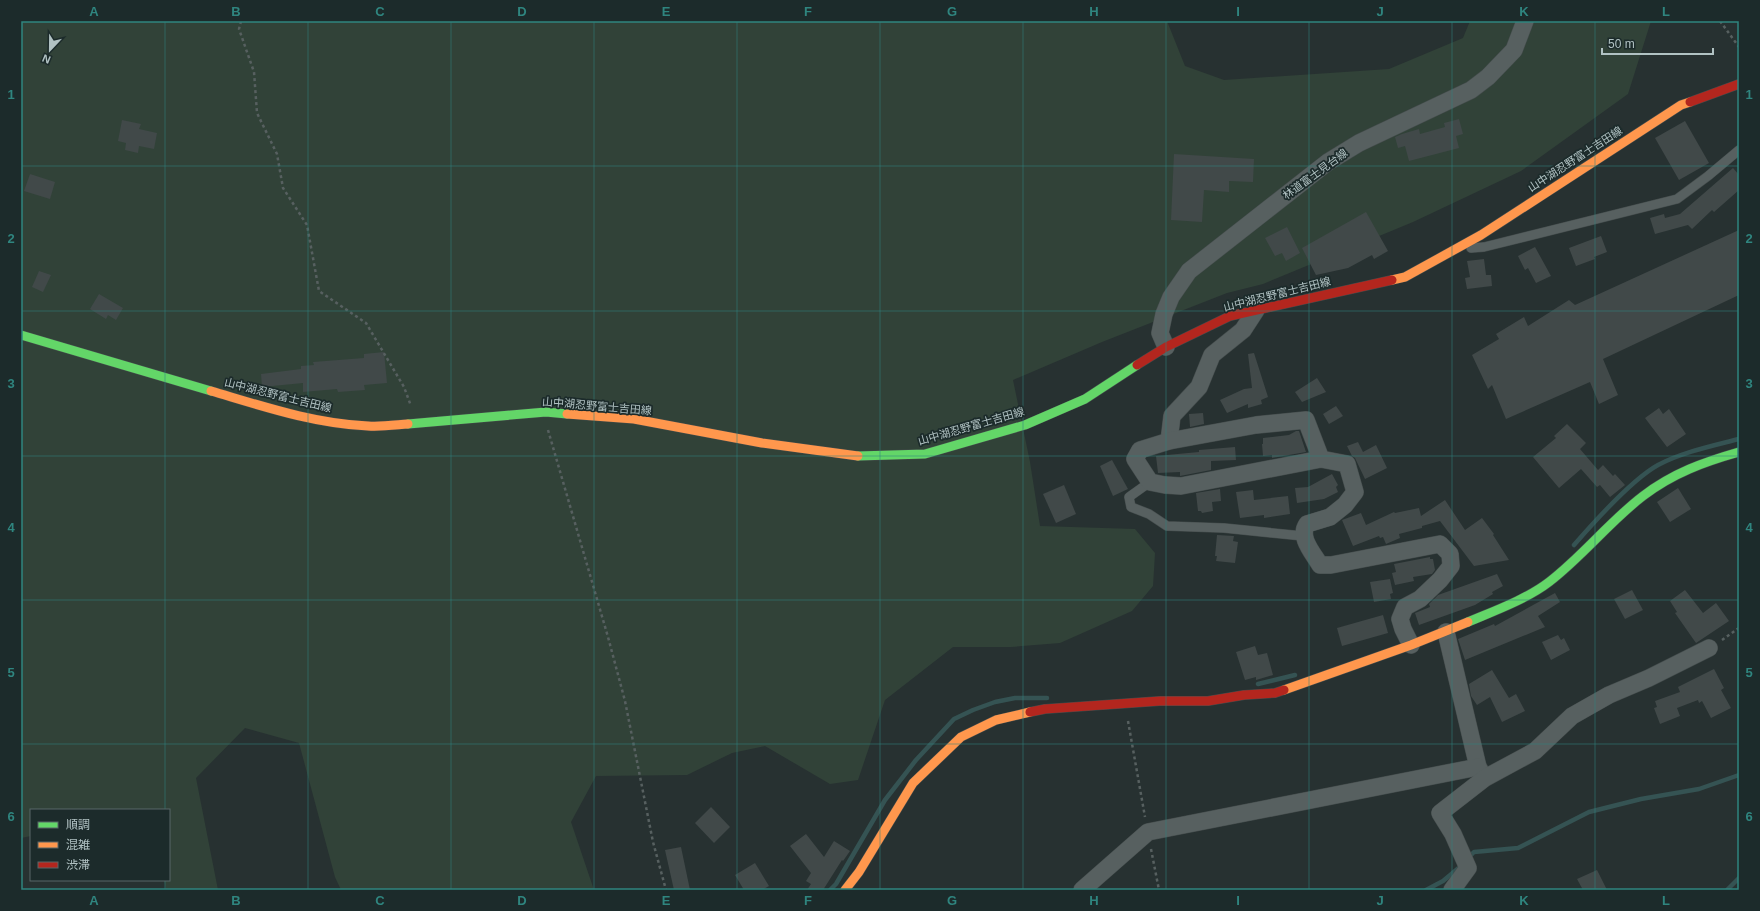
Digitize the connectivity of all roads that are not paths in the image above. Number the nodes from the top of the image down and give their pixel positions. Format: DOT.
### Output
graph roads {
  1 [pos="1526,21"];
  2 [pos="1739,84"];
  3 [pos="1739,150"];
  4 [pos="1454,250"];
  5 [pos="1256,310"];
  6 [pos="21,335"];
  7 [pos="1166,347"];
  8 [pos="1169,441"];
  9 [pos="1739,452"];
  10 [pos="1321,459"];
  11 [pos="1150,482"];
  12 [pos="1303,536"];
  13 [pos="1446,632"];
  14 [pos="1411,645"];
  15 [pos="1709,648"];
  16 [pos="1481,773"];
  17 [pos="845,890"];
  18 [pos="1082,890"];
  19 [pos="1452,890"];
  1 -- 7 [label="street, 林道富士見台線"];
  2 -- 4 [label="main road, 山中湖忍野富士吉田線"];
  3 -- 4 [label="lane"];
  4 -- 5 [label="main road, 山中湖忍野富士吉田線"];
  5 -- 7 [label="main road, 山中湖忍野富士吉田線"];
  5 -- 8 [label="street"];
  6 -- 7 [label="main road, 山中湖忍野富士吉田線"];
  8 -- 10 [label="street"];
  8 -- 11 [label="street"];
  9 -- 13 [label="main road"];
  10 -- 11 [label="street"];
  10 -- 12 [label="street"];
  11 -- 12 [label="lane"];
  12 -- 14 [label="street"];
  13 -- 14 [label="main road"];
  13 -- 16 [label="street"];
  14 -- 17 [label="main road"];
  15 -- 16 [label="street"];
  16 -- 18 [label="street"];
  16 -- 19 [label="street"];
}
